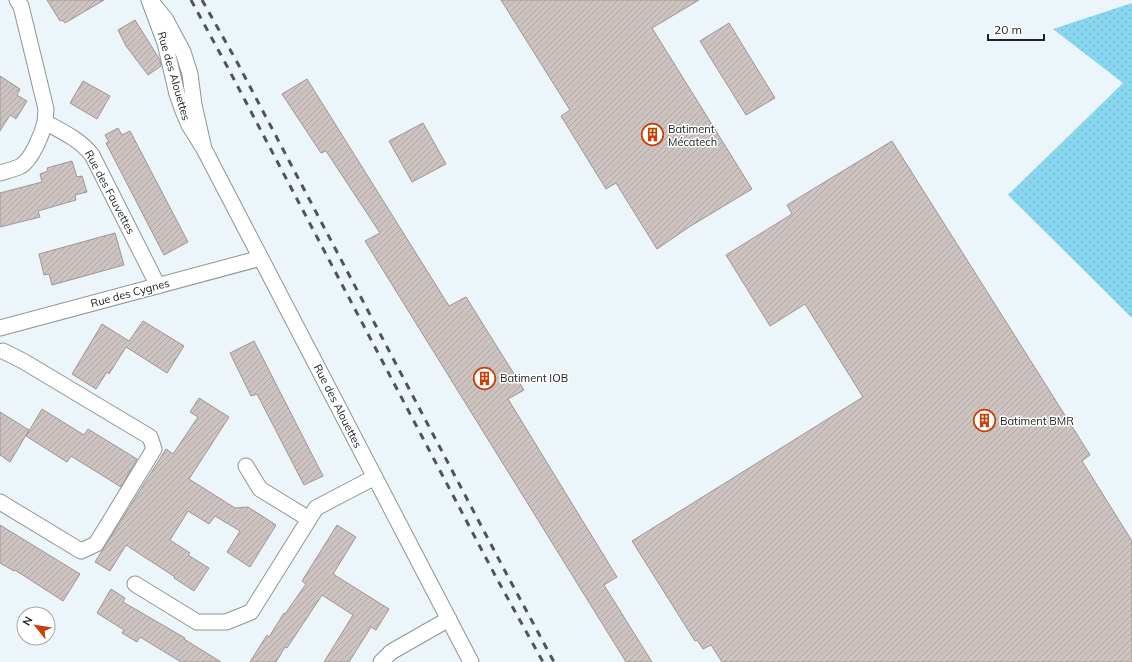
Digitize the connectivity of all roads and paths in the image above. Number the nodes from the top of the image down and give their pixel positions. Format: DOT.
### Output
graph roads {
  1 [pos="17,0"];
  2 [pos="149,0"];
  3 [pos="46,122"];
  4 [pos="0,173"];
  5 [pos="261,258"];
  6 [pos="158,286"];
  7 [pos="0,328"];
  8 [pos="1,353"];
  9 [pos="246,466"];
  10 [pos="375,477"];
  11 [pos="0,502"];
  12 [pos="309,519"];
  13 [pos="135,584"];
  14 [pos="449,619"];
  15 [pos="381,662"];
  16 [pos="471,662"];
  1 -- 3 [label="street"];
  2 -- 5 [label="street, Rue des Alouettes"];
  3 -- 4 [label="street"];
  3 -- 6 [label="street, Rue des Fauvettes"];
  5 -- 6 [label="street, Rue des Cygnes"];
  5 -- 10 [label="street, Rue des Alouettes"];
  6 -- 7 [label="street, Rue des Cygnes"];
  8 -- 11 [label="street"];
  9 -- 12 [label="street"];
  10 -- 12 [label="street"];
  10 -- 14 [label="street, Rue des Alouettes"];
  12 -- 13 [label="street"];
  14 -- 15 [label="street"];
  14 -- 16 [label="street, Rue des Alouettes"];
}
